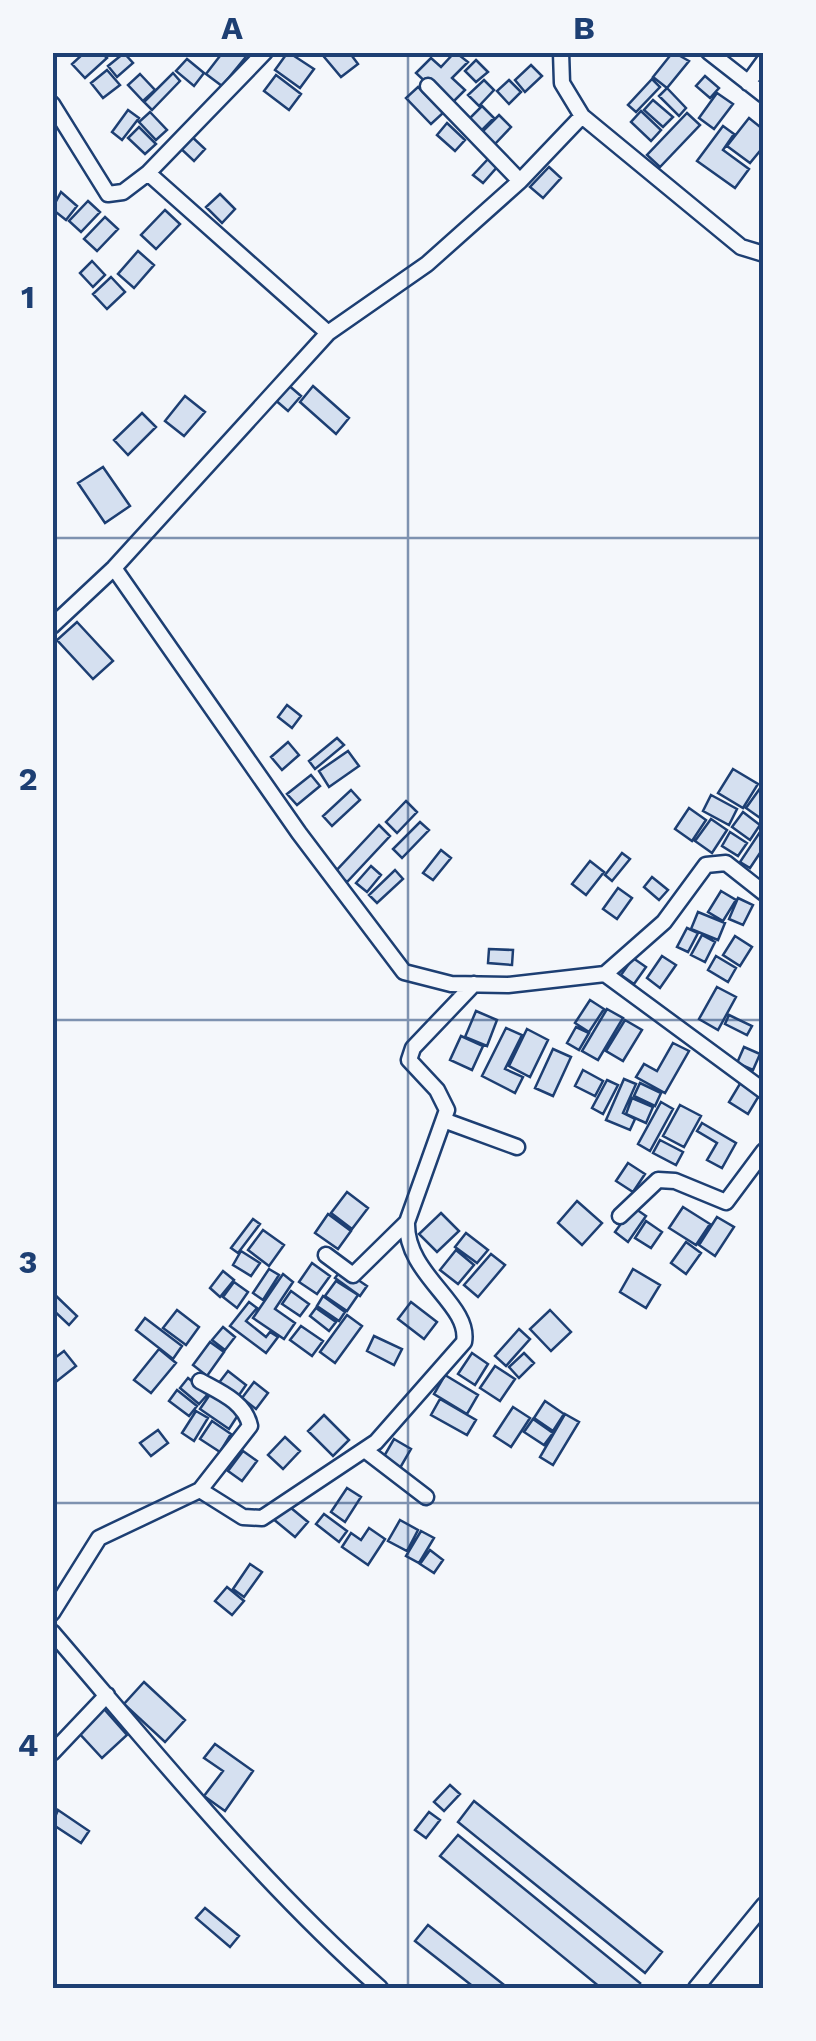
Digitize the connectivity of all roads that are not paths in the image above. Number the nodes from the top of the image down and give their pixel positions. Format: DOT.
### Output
graph roads {
  1 [pos="265,52"];
  2 [pos="709,52"];
  3 [pos="560,53"];
  4 [pos="764,61"];
  5 [pos="748,83"];
  6 [pos="428,86"];
  7 [pos="764,96"];
  8 [pos="52,104"];
  9 [pos="582,116"];
  10 [pos="148,173"];
  11 [pos="520,181"];
  12 [pos="764,254"];
  13 [pos="328,333"];
  14 [pos="114,568"];
  15 [pos="52,626"];
  16 [pos="760,884"];
  17 [pos="605,974"];
  18 [pos="474,984"];
  19 [pos="764,1091"];
  20 [pos="446,1121"];
  21 [pos="517,1147"];
  22 [pos="764,1151"];
  23 [pos="620,1216"];
  24 [pos="406,1222"];
  25 [pos="326,1254"];
  26 [pos="200,1381"];
  27 [pos="366,1451"];
  28 [pos="200,1490"];
  29 [pos="426,1497"];
  30 [pos="52,1613"];
  31 [pos="52,1632"];
  32 [pos="107,1696"];
  33 [pos="52,1753"];
  34 [pos="764,1904"];
  35 [pos="380,1988"];
  36 [pos="696,1988"];
  1 -- 10 [label="street"];
  2 -- 5 [label="street"];
  3 -- 9 [label="street"];
  4 -- 5 [label="street"];
  5 -- 7 [label="street"];
  6 -- 11 [label="street"];
  8 -- 10 [label="street"];
  9 -- 11 [label="street"];
  9 -- 12 [label="street"];
  10 -- 13 [label="street"];
  11 -- 13 [label="street"];
  13 -- 14 [label="street"];
  14 -- 15 [label="street"];
  14 -- 18 [label="street"];
  16 -- 17 [label="street"];
  17 -- 18 [label="street"];
  17 -- 19 [label="street"];
  18 -- 20 [label="street"];
  20 -- 21 [label="street"];
  20 -- 24 [label="street"];
  22 -- 23 [label="street"];
  24 -- 25 [label="street"];
  24 -- 27 [label="street"];
  26 -- 28 [label="street"];
  27 -- 28 [label="street"];
  27 -- 29 [label="street"];
  28 -- 30 [label="street"];
  31 -- 32 [label="street"];
  32 -- 33 [label="street"];
  32 -- 35 [label="street"];
  34 -- 36 [label="street"];
}
